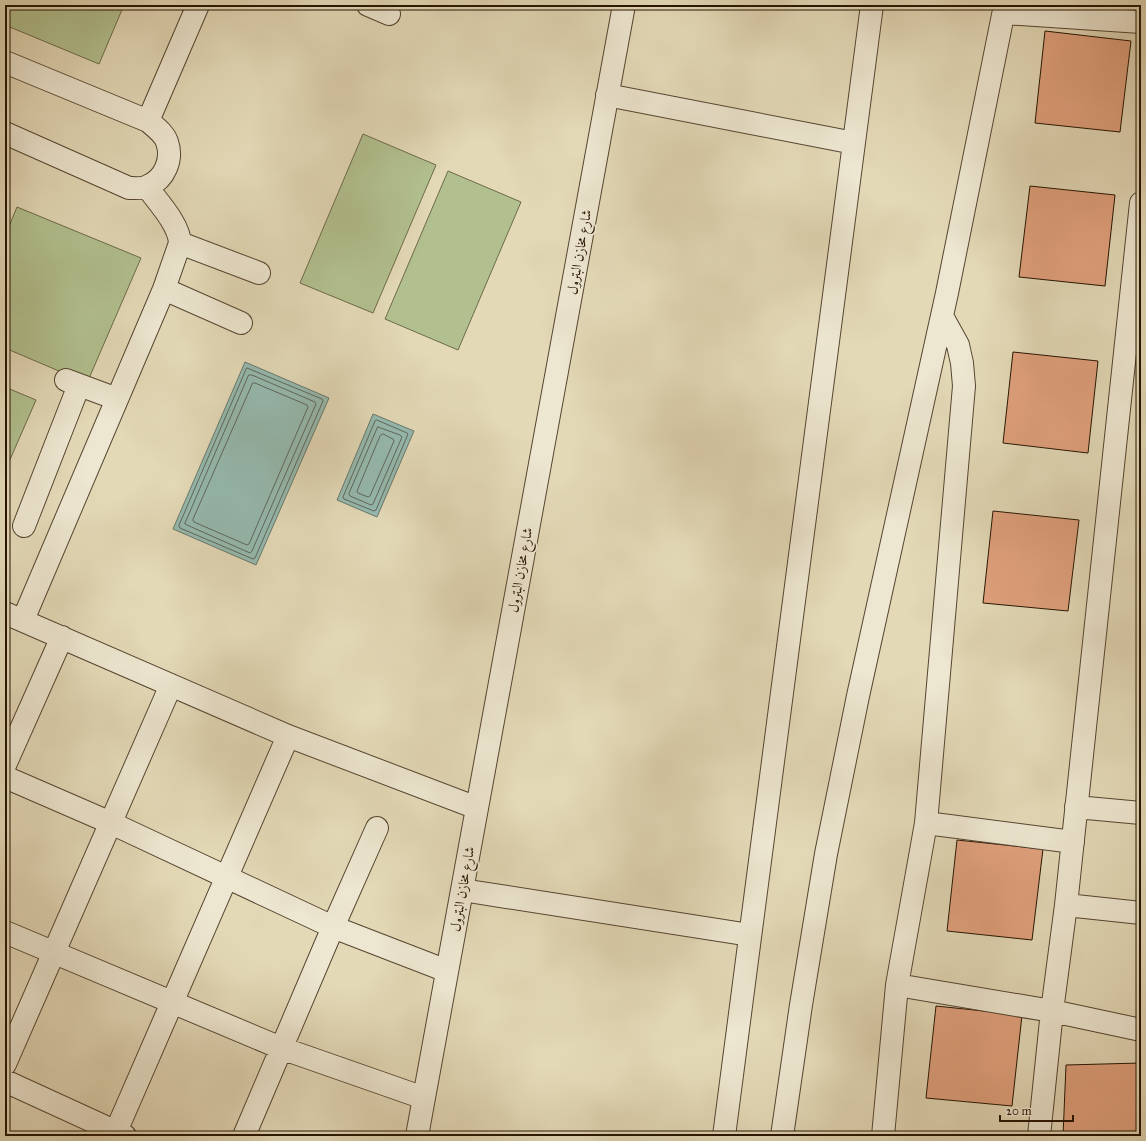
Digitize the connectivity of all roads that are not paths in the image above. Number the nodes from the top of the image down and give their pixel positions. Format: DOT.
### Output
graph roads {
  1 [pos="198,5"];
  2 [pos="368,5"];
  3 [pos="624,5"];
  4 [pos="872,5"];
  5 [pos="1004,9"];
  6 [pos="389,14"];
  7 [pos="1141,22"];
  8 [pos="5,62"];
  9 [pos="607,95"];
  10 [pos="148,121"];
  11 [pos="5,133"];
  12 [pos="854,143"];
  13 [pos="147,187"];
  14 [pos="1141,203"];
  15 [pos="1141,207"];
  16 [pos="180,243"];
  17 [pos="259,273"];
  18 [pos="164,289"];
  19 [pos="942,316"];
  20 [pos="241,323"];
  21 [pos="117,399"];
  22 [pos="24,526"];
  23 [pos="14,617"];
  24 [pos="62,637"];
  25 [pos="171,685"];
  26 [pos="288,736"];
  27 [pos="5,764"];
  28 [pos="5,777"];
  29 [pos="1076,807"];
  30 [pos="477,808"];
  31 [pos="1141,813"];
  32 [pos="111,823"];
  33 [pos="926,823"];
  34 [pos="377,828"];
  35 [pos="1073,842"];
  36 [pos="227,878"];
  37 [pos="462,890"];
  38 [pos="1066,905"];
  39 [pos="1141,913"];
  40 [pos="333,927"];
  41 [pos="5,932"];
  42 [pos="750,935"];
  43 [pos="54,953"];
  44 [pos="447,971"];
  45 [pos="898,985"];
  46 [pos="172,1002"];
  47 [pos="1052,1011"];
  48 [pos="1141,1030"];
  49 [pos="281,1048"];
  50 [pos="5,1064"];
  51 [pos="5,1081"];
  52 [pos="424,1098"];
  53 [pos="118,1135"];
  54 [pos="244,1136"];
  55 [pos="417,1136"];
  56 [pos="724,1136"];
  57 [pos="782,1136"];
  58 [pos="883,1136"];
  59 [pos="1039,1136"];
  1 -- 10 [label="street"];
  2 -- 6 [label="street"];
  3 -- 9 [label="street, شارع مخازن البترول"];
  4 -- 12 [label="street"];
  5 -- 7 [label="street"];
  5 -- 19 [label="street"];
  8 -- 10 [label="street"];
  9 -- 12 [label="street"];
  9 -- 30 [label="street, شارع مخازن البترول"];
  10 -- 13 [label="street"];
  11 -- 13 [label="street"];
  12 -- 42 [label="street"];
  13 -- 16 [label="street"];
  14 -- 15 [label="street"];
  15 -- 29 [label="street"];
  16 -- 17 [label="street"];
  16 -- 18 [label="street"];
  18 -- 20 [label="street"];
  18 -- 21 [label="street"];
  19 -- 33 [label="street"];
  19 -- 57 [label="street"];
  21 -- 22 [label="street"];
  21 -- 23 [label="street"];
  23 -- 24 [label="street"];
  24 -- 25 [label="street"];
  24 -- 27 [label="street"];
  25 -- 26 [label="street"];
  25 -- 32 [label="street"];
  26 -- 30 [label="street"];
  26 -- 36 [label="street"];
  28 -- 32 [label="street"];
  29 -- 31 [label="street"];
  29 -- 35 [label="street"];
  30 -- 37 [label="street, شارع مخازن البترول"];
  32 -- 36 [label="street"];
  32 -- 43 [label="street"];
  33 -- 35 [label="street"];
  33 -- 45 [label="street"];
  34 -- 40 [label="street"];
  35 -- 38 [label="street"];
  36 -- 40 [label="street"];
  36 -- 46 [label="street"];
  37 -- 42 [label="street"];
  37 -- 44 [label="street, شارع مخازن البترول"];
  38 -- 39 [label="street"];
  38 -- 47 [label="street"];
  40 -- 44 [label="street"];
  40 -- 49 [label="street"];
  41 -- 43 [label="street"];
  42 -- 56 [label="street"];
  43 -- 46 [label="street"];
  43 -- 50 [label="street"];
  44 -- 52 [label="street, شارع مخازن البترول"];
  45 -- 47 [label="street"];
  45 -- 58 [label="street"];
  46 -- 49 [label="street"];
  46 -- 53 [label="street"];
  47 -- 48 [label="street"];
  47 -- 59 [label="street"];
  49 -- 52 [label="street"];
  49 -- 54 [label="street"];
  51 -- 53 [label="street"];
  52 -- 55 [label="street, شارع مخازن البترول"];
}
